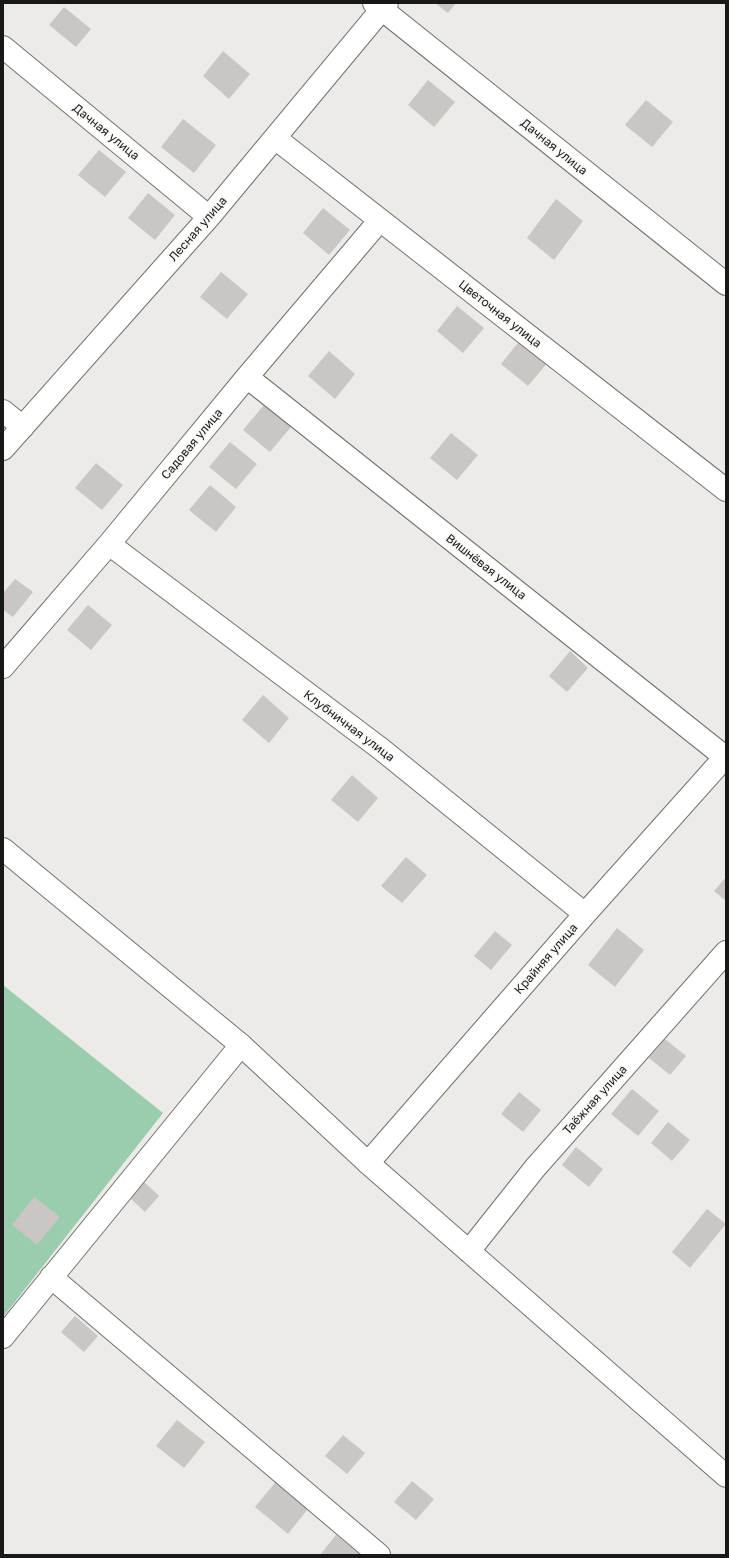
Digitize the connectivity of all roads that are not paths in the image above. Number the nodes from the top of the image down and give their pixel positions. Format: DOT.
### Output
graph roads {
  1 [pos="381,5"];
  2 [pos="3,48"];
  3 [pos="275,138"];
  4 [pos="209,217"];
  5 [pos="380,220"];
  6 [pos="726,284"];
  7 [pos="247,377"];
  8 [pos="3,411"];
  9 [pos="23,427"];
  10 [pos="3,449"];
  11 [pos="726,490"];
  12 [pos="109,544"];
  13 [pos="3,667"];
  14 [pos="726,757"];
  15 [pos="3,849"];
  16 [pos="585,914"];
  17 [pos="726,952"];
  18 [pos="241,1045"];
  19 [pos="368,1164"];
  20 [pos="469,1251"];
  21 [pos="51,1277"];
  22 [pos="3,1337"];
  23 [pos="726,1476"];
  24 [pos="379,1555"];
  1 -- 3 [label="street, Лесная улица"];
  1 -- 6 [label="street, Дачная улица"];
  2 -- 4 [label="street, Дачная улица"];
  3 -- 4 [label="street, Лесная улица"];
  3 -- 5 [label="street, Цветочная улица"];
  4 -- 9 [label="street, Лесная улица"];
  5 -- 7 [label="street, Садовая улица"];
  5 -- 11 [label="street, Цветочная улица"];
  7 -- 12 [label="street, Садовая улица"];
  7 -- 14 [label="street, Вишнёвая улица"];
  8 -- 9 [label="street"];
  9 -- 10 [label="street, Лесная улица"];
  12 -- 13 [label="street, Садовая улица"];
  12 -- 16 [label="street, Клубничная улица"];
  14 -- 16 [label="street, Крайняя улица"];
  15 -- 18 [label="street"];
  16 -- 19 [label="street, Крайняя улица"];
  17 -- 20 [label="street, Таёжная улица"];
  18 -- 19 [label="street"];
  18 -- 21 [label="street"];
  19 -- 20 [label="street"];
  20 -- 23 [label="street"];
  21 -- 22 [label="street"];
  21 -- 24 [label="street"];
}
